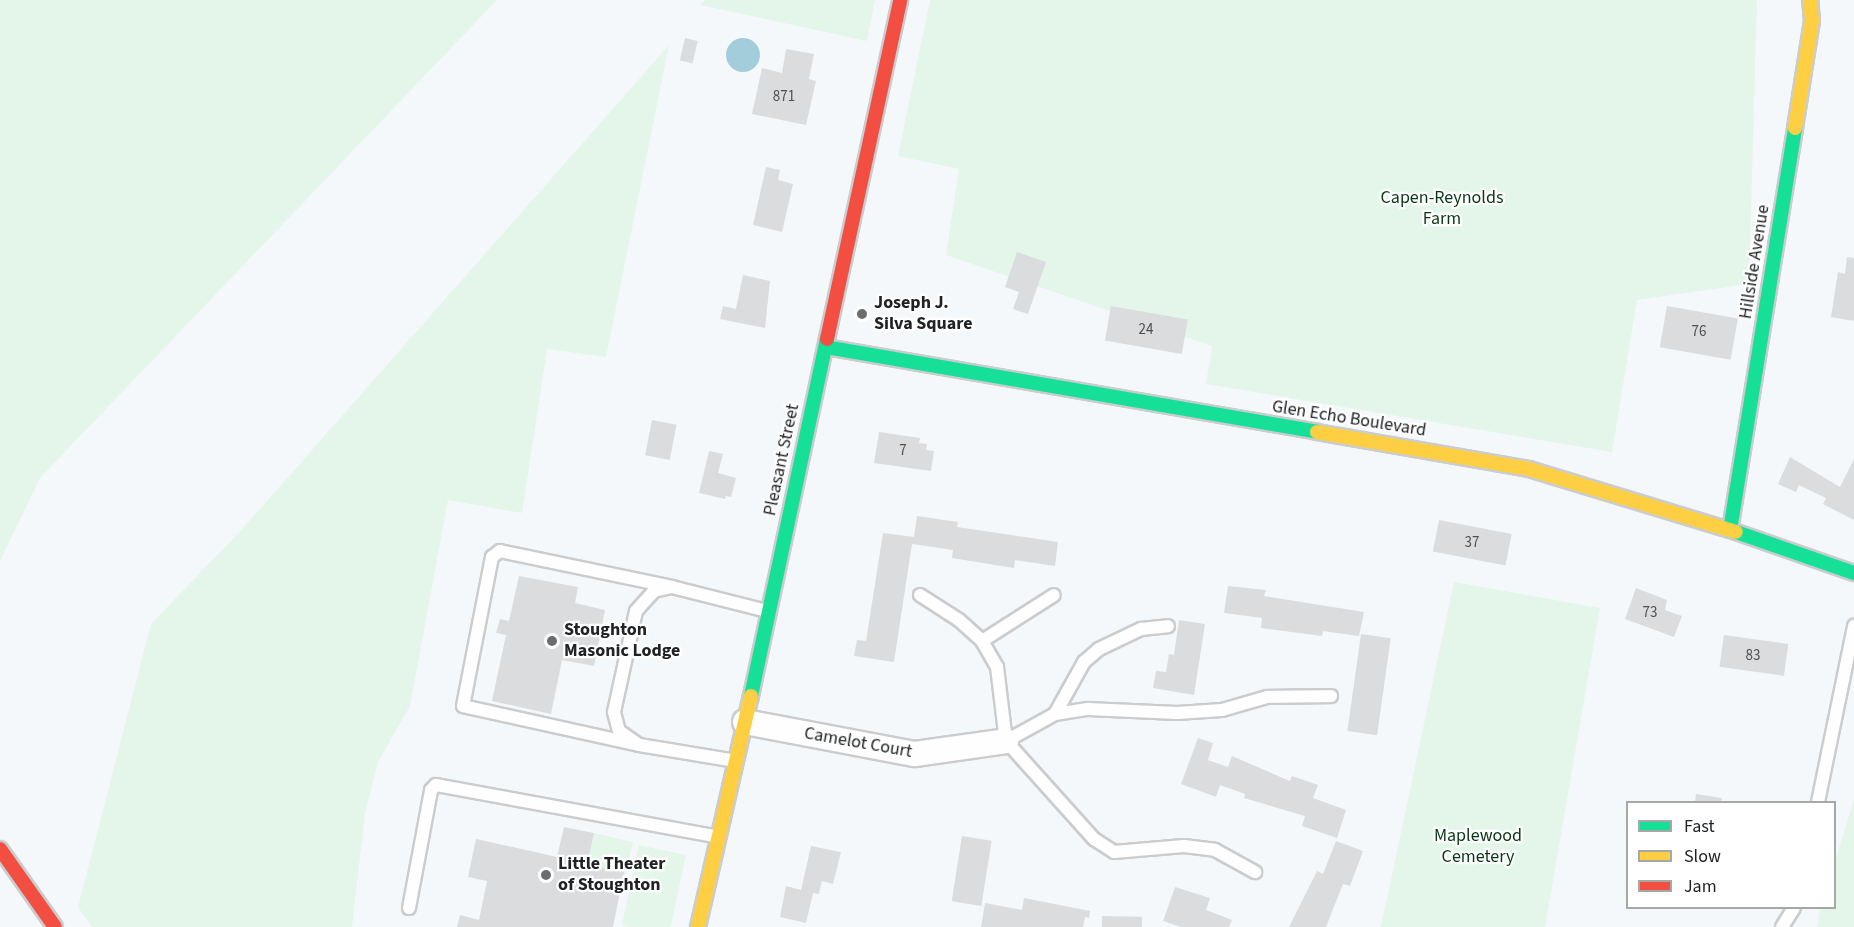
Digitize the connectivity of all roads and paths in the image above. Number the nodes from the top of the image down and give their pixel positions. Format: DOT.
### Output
graph roads {
  1 [pos="900,0"];
  2 [pos="1810,0"];
  3 [pos="826,347"];
  4 [pos="1730,530"];
  5 [pos="1854,573"];
  6 [pos="672,587"];
  7 [pos="1054,595"];
  8 [pos="920,596"];
  9 [pos="769,611"];
  10 [pos="1168,626"];
  11 [pos="1854,626"];
  12 [pos="982,641"];
  13 [pos="1331,696"];
  14 [pos="1055,714"];
  15 [pos="746,722"];
  16 [pos="1006,741"];
  17 [pos="639,745"];
  18 [pos="737,761"];
  19 [pos="1818,801"];
  20 [pos="719,838"];
  21 [pos="0,849"];
  22 [pos="1255,872"];
  23 [pos="409,908"];
  24 [pos="1793,909"];
  25 [pos="56,927"];
  26 [pos="698,927"];
  27 [pos="1782,927"];
  1 -- 3 [label="street, Pleasant Street"];
  2 -- 4 [label="street, Hillside Avenue"];
  3 -- 4 [label="street, Glen Echo Boulevard"];
  3 -- 9 [label="street, Pleasant Street"];
  4 -- 5 [label="street, Glen Echo Boulevard"];
  6 -- 9 [label="lane"];
  6 -- 17 [label="lane"];
  6 -- 17 [label="lane"];
  7 -- 12 [label="lane"];
  8 -- 12 [label="lane"];
  9 -- 15 [label="street, Pleasant Street"];
  10 -- 14 [label="lane"];
  11 -- 19 [label="lane"];
  12 -- 16 [label="lane"];
  13 -- 14 [label="lane"];
  14 -- 16 [label="lane"];
  15 -- 16 [label="street, Camelot Court"];
  15 -- 18 [label="street, Pleasant Street"];
  16 -- 22 [label="lane"];
  17 -- 18 [label="lane"];
  18 -- 20 [label="street, Pleasant Street"];
  20 -- 23 [label="lane"];
  20 -- 26 [label="street, Pleasant Street"];
  21 -- 25 [label="street"];
  24 -- 27 [label="lane"];
}
